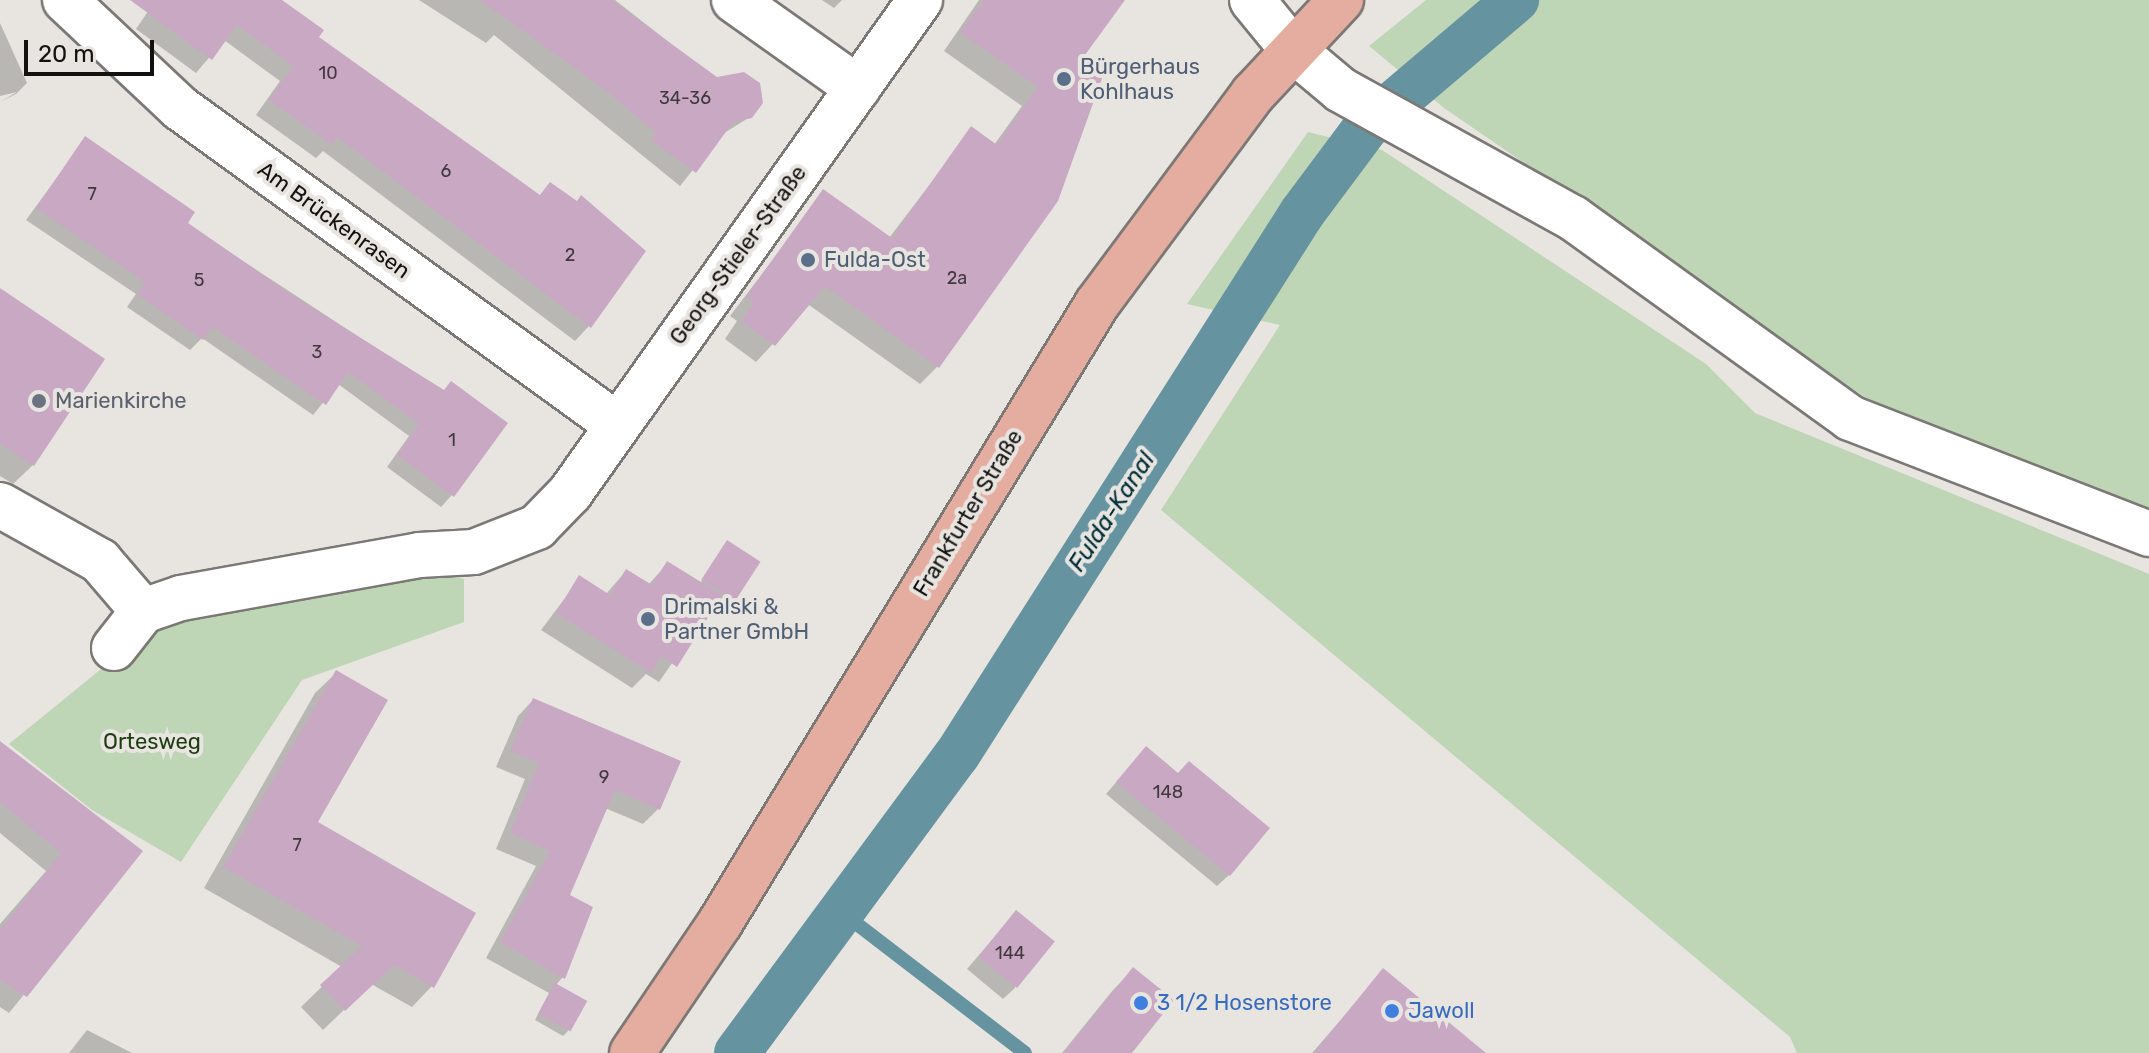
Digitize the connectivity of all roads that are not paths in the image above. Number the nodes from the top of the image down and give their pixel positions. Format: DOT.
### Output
graph roads {
  1 [pos="65,0"];
  2 [pos="734,0"];
  3 [pos="920,0"];
  4 [pos="1252,0"];
  5 [pos="1341,0"];
  6 [pos="1292,49"];
  7 [pos="858,88"];
  8 [pos="616,424"];
  9 [pos="0,505"];
  10 [pos="2143,532"];
  11 [pos="143,611"];
  12 [pos="114,648"];
  13 [pos="632,1053"];
  1 -- 8 [label="street, Am Brückenrasen"];
  2 -- 7 [label="street"];
  3 -- 7 [label="street, Georg-Stieler-Straße"];
  4 -- 6 [label="street"];
  5 -- 6 [label="main road, Frankfurter Straße"];
  6 -- 10 [label="street"];
  6 -- 13 [label="main road, Frankfurter Straße"];
  7 -- 8 [label="street, Georg-Stieler-Straße"];
  8 -- 11 [label="street, Georg-Stieler-Straße"];
  9 -- 11 [label="street"];
  11 -- 12 [label="street"];
}
